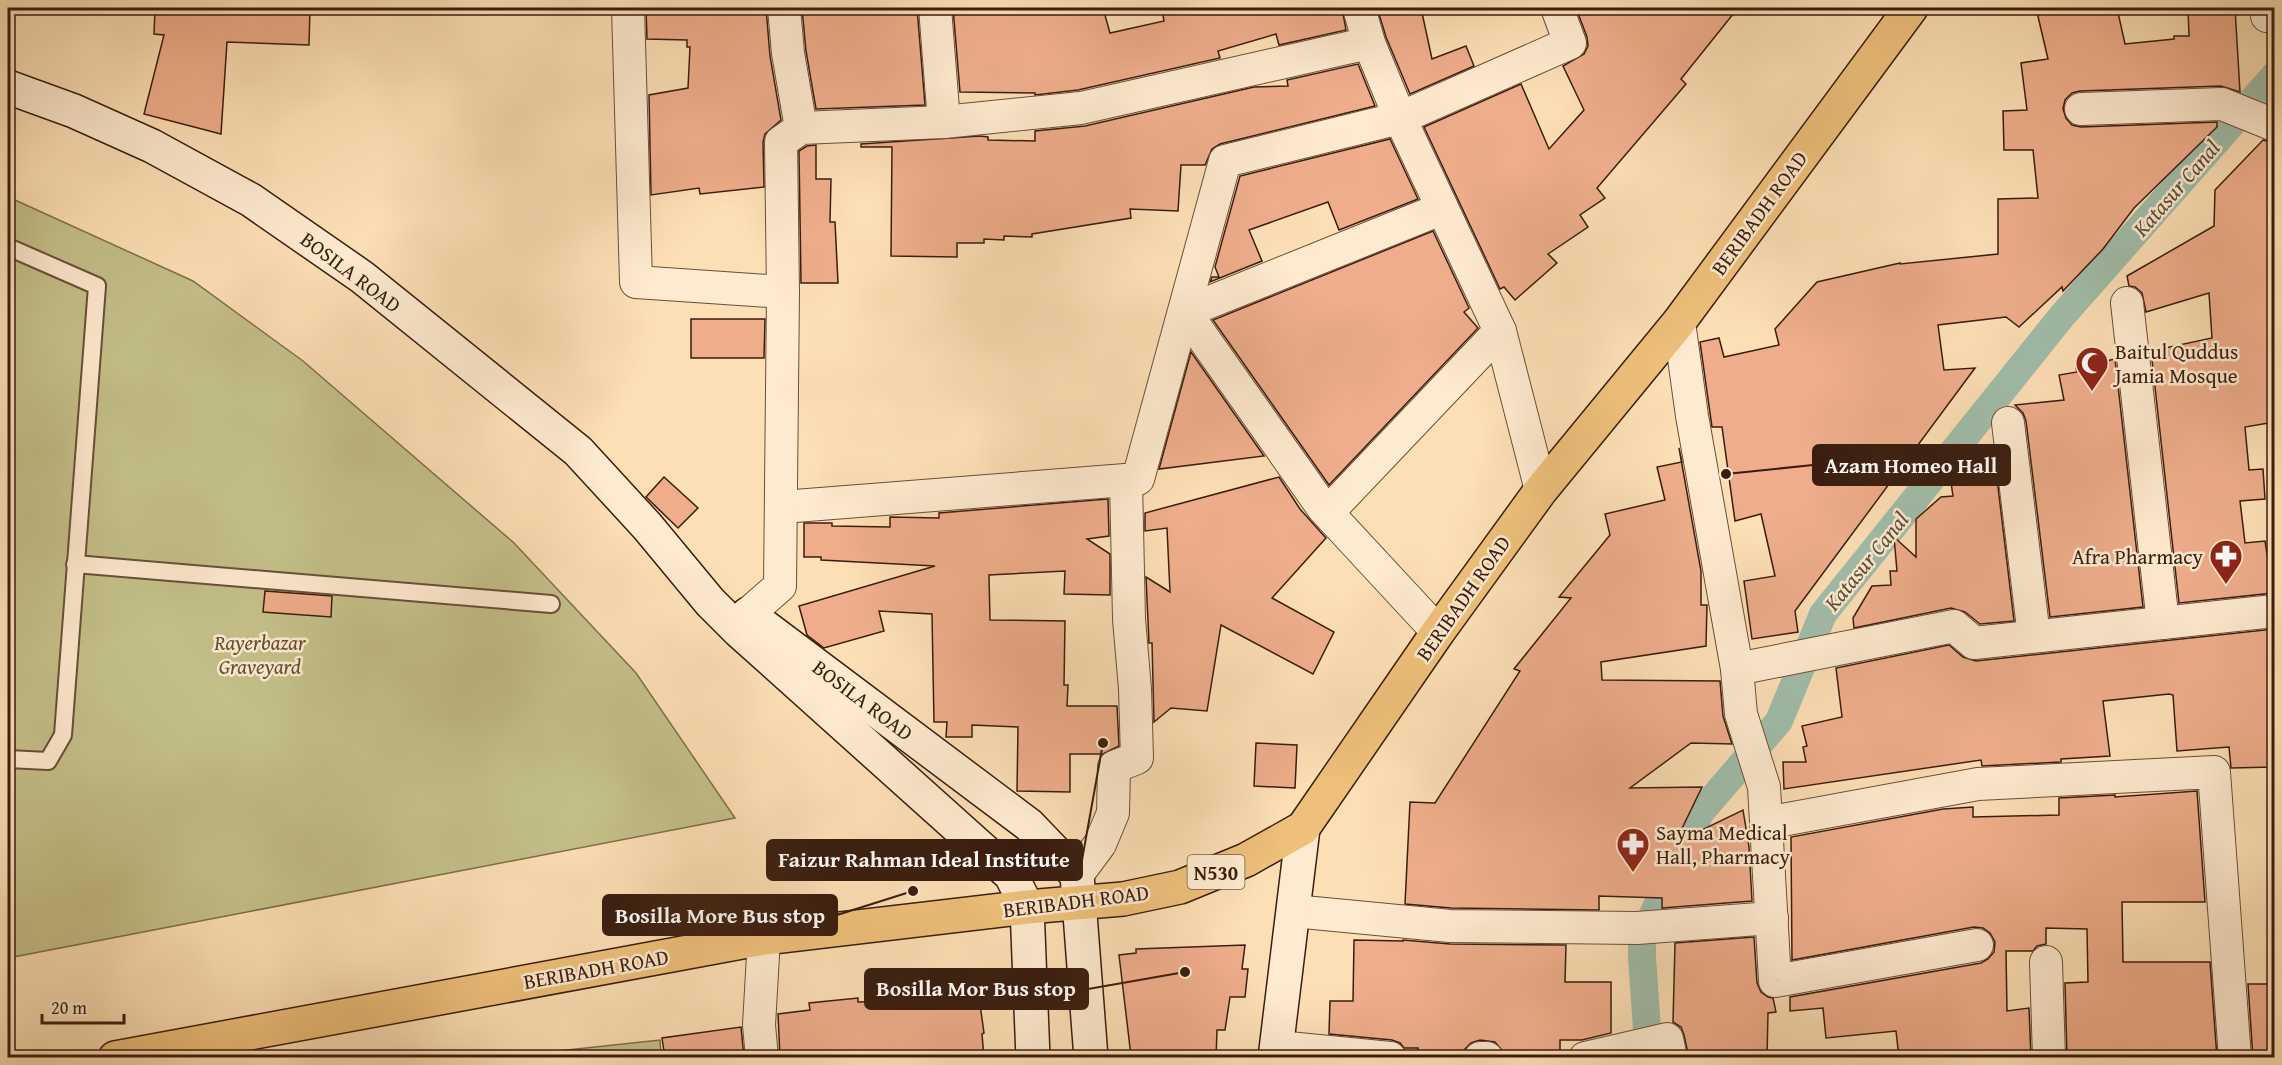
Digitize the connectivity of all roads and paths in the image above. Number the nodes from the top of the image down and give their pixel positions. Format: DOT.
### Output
graph roads {
  1 [pos="628,8"];
  2 [pos="784,8"];
  3 [pos="935,8"];
  4 [pos="1359,8"];
  5 [pos="1557,8"];
  6 [pos="1911,8"];
  7 [pos="1370,43"];
  8 [pos="8,87"];
  9 [pos="2081,109"];
  10 [pos="1400,118"];
  11 [pos="944,122"];
  12 [pos="2274,125"];
  13 [pos="801,128"];
  14 [pos="1441,209"];
  15 [pos="8,247"];
  16 [pos="783,292"];
  17 [pos="2127,303"];
  18 [pos="1185,312"];
  19 [pos="1679,322"];
  20 [pos="1500,331"];
  21 [pos="2008,423"];
  22 [pos="1126,480"];
  23 [pos="1541,490"];
  24 [pos="782,507"];
  25 [pos="1328,513"];
  26 [pos="647,526"];
  27 [pos="75,564"];
  28 [pos="550,604"];
  29 [pos="2274,611"];
  30 [pos="748,614"];
  31 [pos="2163,623"];
  32 [pos="1438,632"];
  33 [pos="2034,636"];
  34 [pos="1737,669"];
  35 [pos="8,759"];
  36 [pos="1766,823"];
  37 [pos="1303,828"];
  38 [pos="1078,889"];
  39 [pos="1027,906"];
  40 [pos="1293,911"];
  41 [pos="1772,918"];
  42 [pos="764,938"];
  43 [pos="1977,945"];
  44 [pos="2046,962"];
  45 [pos="1669,1048"];
  46 [pos="1276,1052"];
  47 [pos="115,1058"];
  48 [pos="762,1058"];
  49 [pos="1033,1058"];
  50 [pos="1091,1058"];
  51 [pos="1389,1058"];
  52 [pos="1480,1058"];
  53 [pos="1487,1058"];
  54 [pos="1585,1058"];
  55 [pos="2049,1058"];
  56 [pos="2235,1058"];
  1 -- 16 [label="street"];
  2 -- 13 [label="street"];
  3 -- 11 [label="street"];
  4 -- 7 [label="street"];
  5 -- 10 [label="street"];
  6 -- 19 [label="highway, BERIBADH ROAD / N530"];
  7 -- 10 [label="street"];
  7 -- 11 [label="street"];
  8 -- 26 [label="main road, BOSILA ROAD"];
  9 -- 12 [label="street"];
  10 -- 14 [label="street"];
  10 -- 18 [label="street"];
  11 -- 13 [label="street"];
  13 -- 16 [label="street"];
  14 -- 18 [label="street"];
  14 -- 20 [label="street"];
  15 -- 27 [label="lane"];
  16 -- 24 [label="street"];
  17 -- 31 [label="street"];
  18 -- 22 [label="street"];
  18 -- 25 [label="street"];
  19 -- 23 [label="highway, BERIBADH ROAD / N530"];
  19 -- 34 [label="street"];
  20 -- 23 [label="street"];
  20 -- 25 [label="street"];
  21 -- 33 [label="street"];
  22 -- 24 [label="street"];
  22 -- 38 [label="street"];
  23 -- 32 [label="highway, BERIBADH ROAD / N530"];
  24 -- 30 [label="street"];
  25 -- 32 [label="street"];
  26 -- 30 [label="main road, BOSILA ROAD"];
  26 -- 39 [label="main road, BOSILA ROAD"];
  27 -- 28 [label="lane"];
  27 -- 35 [label="lane"];
  29 -- 31 [label="street"];
  30 -- 38 [label="main road, BOSILA ROAD"];
  31 -- 33 [label="street"];
  32 -- 37 [label="highway, BERIBADH ROAD / N530"];
  33 -- 34 [label="street"];
  34 -- 36 [label="street"];
  36 -- 41 [label="street"];
  36 -- 56 [label="street"];
  37 -- 38 [label="highway, BERIBADH ROAD / N530"];
  37 -- 40 [label="main road"];
  38 -- 39 [label="highway, BERIBADH ROAD / N530"];
  38 -- 50 [label="main road"];
  39 -- 42 [label="highway, BERIBADH ROAD / N530"];
  39 -- 49 [label="main road"];
  40 -- 41 [label="street"];
  40 -- 46 [label="main road"];
  41 -- 43 [label="street"];
  42 -- 47 [label="highway, BERIBADH ROAD / N530"];
  42 -- 48 [label="street"];
  44 -- 55 [label="street"];
  45 -- 54 [label="street"];
  46 -- 51 [label="street"];
  52 -- 53 [label="street"];
}
